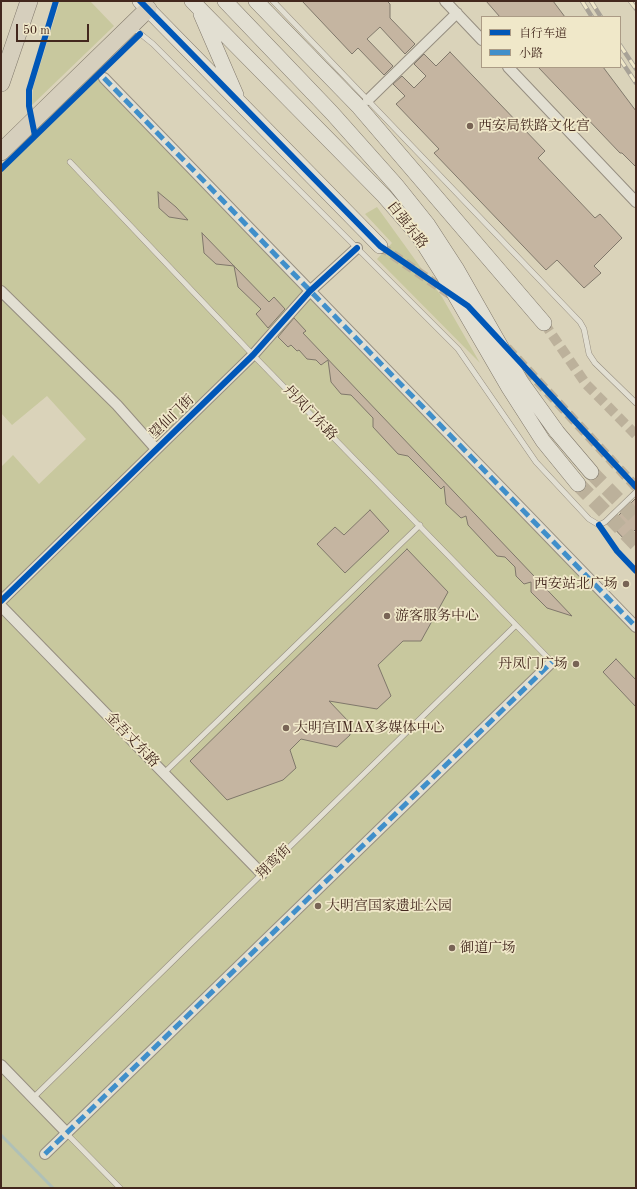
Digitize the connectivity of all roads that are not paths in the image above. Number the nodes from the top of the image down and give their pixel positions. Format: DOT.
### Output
graph roads {
  1 [pos="29,1"];
  2 [pos="225,1"];
  3 [pos="256,1"];
  4 [pos="273,1"];
  5 [pos="445,1"];
  6 [pos="195,3"];
  7 [pos="144,5"];
  8 [pos="457,13"];
  9 [pos="131,26"];
  10 [pos="481,39"];
  11 [pos="509,68"];
  12 [pos="104,78"];
  13 [pos="1,83"];
  14 [pos="368,100"];
  15 [pos="240,104"];
  16 [pos="1,152"];
  17 [pos="70,162"];
  18 [pos="636,202"];
  19 [pos="380,246"];
  20 [pos="357,248"];
  21 [pos="1,291"];
  22 [pos="310,291"];
  23 [pos="544,323"];
  24 [pos="253,355"];
  25 [pos="636,403"];
  26 [pos="156,449"];
  27 [pos="591,472"];
  28 [pos="578,484"];
  29 [pos="636,492"];
  30 [pos="420,525"];
  31 [pos="1,600"];
  32 [pos="1,606"];
  33 [pos="516,625"];
  34 [pos="636,627"];
  35 [pos="552,662"];
  36 [pos="164,773"];
  37 [pos="262,874"];
  38 [pos="1,1065"];
  39 [pos="33,1098"];
  40 [pos="66,1132"];
  41 [pos="45,1154"];
  42 [pos="120,1188"];
  1 -- 13 [label="main road"];
  2 -- 27 [label="main road, 自强东路"];
  3 -- 23 [label="main road"];
  4 -- 14 [label="lane"];
  5 -- 8 [label="street"];
  6 -- 15 [label="main road"];
  6 -- 28 [label="main road, 自强东路"];
  7 -- 9 [label="main road"];
  7 -- 15 [label="main road"];
  8 -- 10 [label="street"];
  8 -- 14 [label="street"];
  9 -- 16 [label="main road"];
  9 -- 20 [label="lane"];
  11 -- 18 [label="street"];
  12 -- 22 [label="street"];
  14 -- 25 [label="lane"];
  15 -- 19 [label="main road"];
  17 -- 24 [label="lane, 丹凤门东路"];
  20 -- 22 [label="street, 望仙门街"];
  20 -- 29 [label="lane"];
  21 -- 26 [label="street"];
  22 -- 24 [label="street, 望仙门街"];
  22 -- 34 [label="street"];
  24 -- 26 [label="street, 望仙门街"];
  24 -- 30 [label="lane, 丹凤门东路"];
  26 -- 31 [label="street, 望仙门街"];
  30 -- 33 [label="lane, 丹凤门东路"];
  30 -- 36 [label="lane"];
  32 -- 36 [label="street, 金吾丈东路"];
  33 -- 35 [label="lane, 丹凤门东路"];
  33 -- 37 [label="lane, 翔鸾街"];
  35 -- 40 [label="street"];
  36 -- 37 [label="street, 金吾丈东路"];
  37 -- 39 [label="lane, 翔鸾街"];
  38 -- 39 [label="street"];
  39 -- 40 [label="street"];
  40 -- 41 [label="street"];
  40 -- 42 [label="lane"];
}
